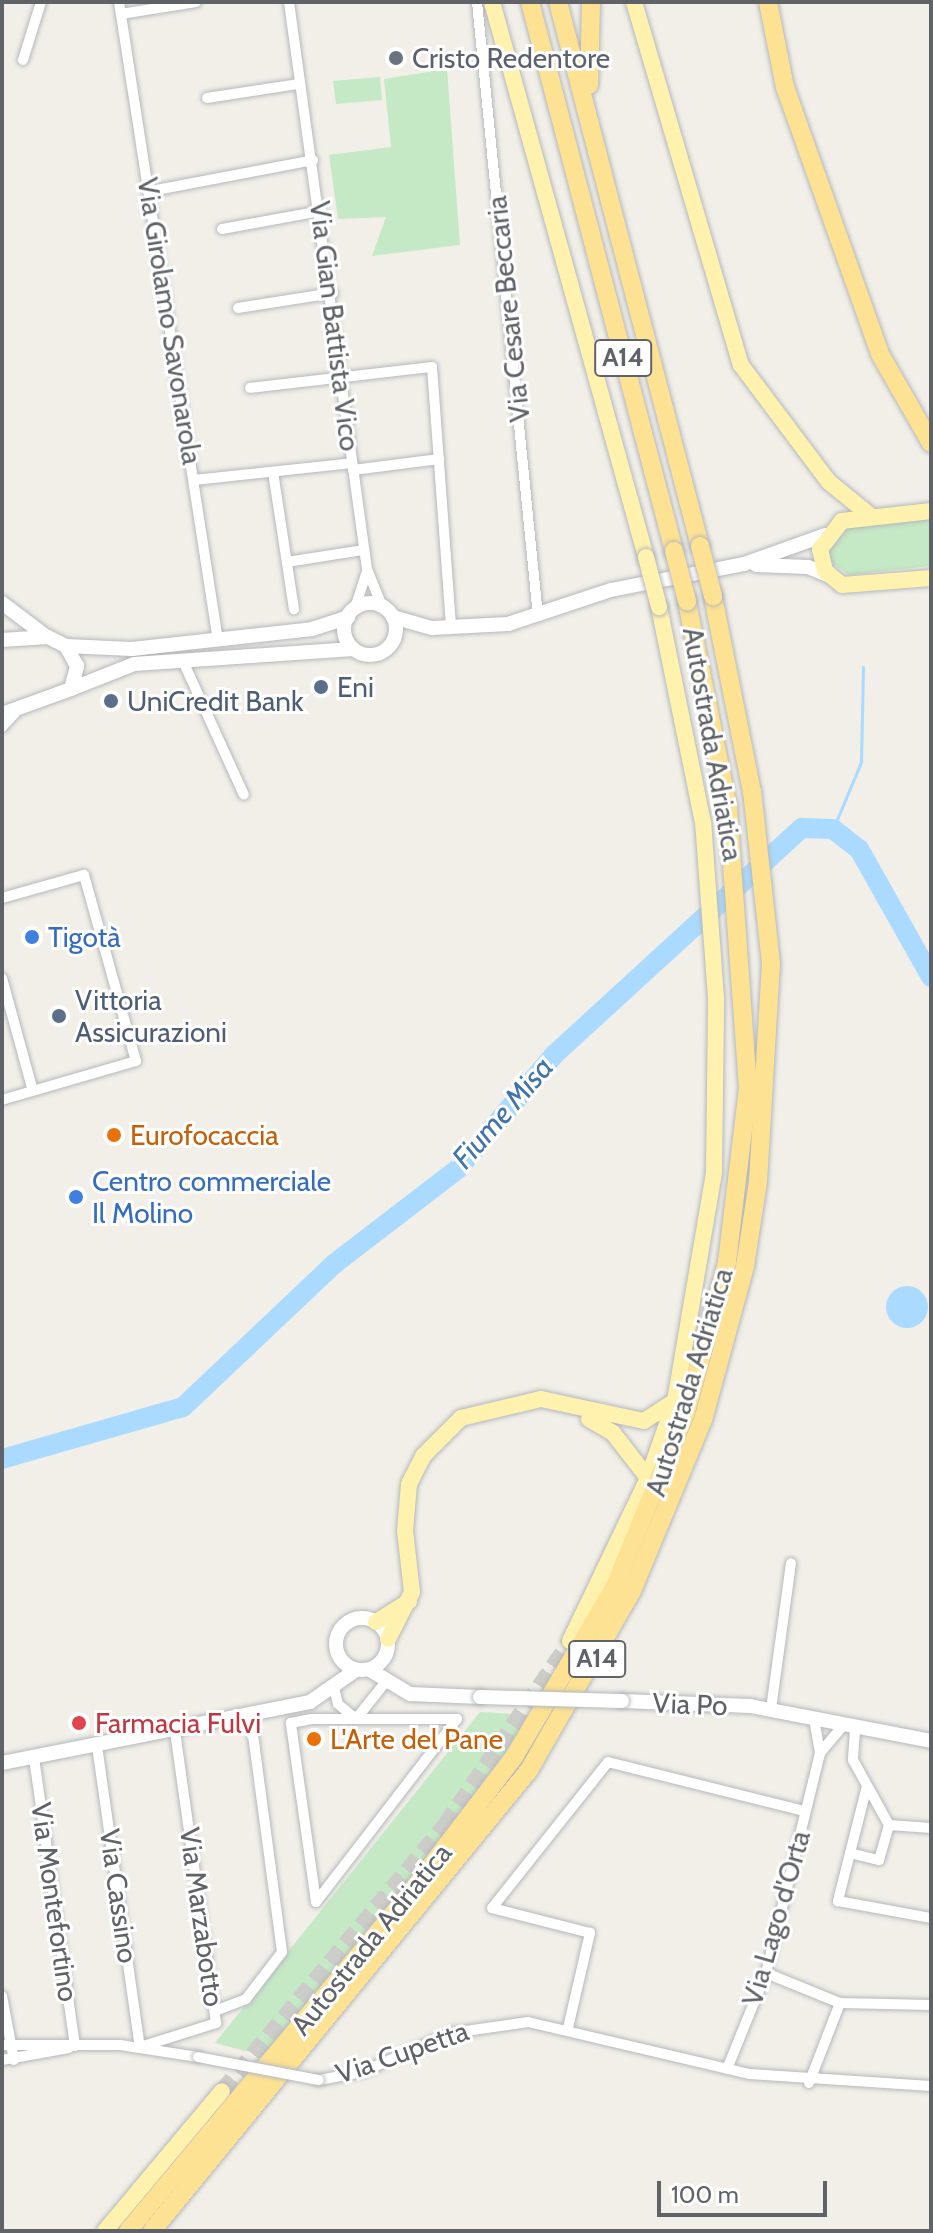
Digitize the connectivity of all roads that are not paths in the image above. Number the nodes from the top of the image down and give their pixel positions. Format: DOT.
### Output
graph roads {
  1 [pos="41,2"];
  2 [pos="119,2"];
  3 [pos="196,2"];
  4 [pos="289,2"];
  5 [pos="477,2"];
  6 [pos="492,2"];
  7 [pos="530,2"];
  8 [pos="558,2"];
  9 [pos="591,2"];
  10 [pos="634,2"];
  11 [pos="757,2"];
  12 [pos="768,2"];
  13 [pos="121,14"];
  14 [pos="773,32"];
  15 [pos="23,60"];
  16 [pos="299,84"];
  17 [pos="207,98"];
  18 [pos="591,120"];
  19 [pos="313,160"];
  20 [pos="151,191"];
  21 [pos="321,211"];
  22 [pos="222,229"];
  23 [pos="333,293"];
  24 [pos="238,308"];
  25 [pos="345,372"];
  26 [pos="250,388"];
  27 [pos="927,438"];
  28 [pos="931,451"];
  29 [pos="439,459"];
  30 [pos="352,466"];
  31 [pos="273,472"];
  32 [pos="194,480"];
  33 [pos="829,482"];
  34 [pos="931,511"];
  35 [pos="872,517"];
  36 [pos="830,530"];
  37 [pos="364,550"];
  38 [pos="287,562"];
  39 [pos="744,564"];
  40 [pos="367,569"];
  41 [pos="830,576"];
  42 [pos="931,578"];
  43 [pos="2,603"];
  44 [pos="294,609"];
  45 [pos="388,611"];
  46 [pos="351,613"];
  47 [pos="538,616"];
  48 [pos="432,628"];
  49 [pos="451,628"];
  50 [pos="48,637"];
  51 [pos="2,640"];
  52 [pos="218,641"];
  53 [pos="393,642"];
  54 [pos="66,646"];
  55 [pos="353,649"];
  56 [pos="182,659"];
  57 [pos="71,689"];
  58 [pos="10,713"];
  59 [pos="2,727"];
  60 [pos="244,795"];
  61 [pos="2,898"];
  62 [pos="2,978"];
  63 [pos="33,1091"];
  64 [pos="2,1100"];
  65 [pos="675,1401"];
  66 [pos="571,1407"];
  67 [pos="644,1421"];
  68 [pos="661,1444"];
  69 [pos="630,1451"];
  70 [pos="648,1478"];
  71 [pos="791,1563"];
  72 [pos="410,1600"];
  73 [pos="376,1622"];
  74 [pos="388,1639"];
  75 [pos="570,1641"];
  76 [pos="339,1656"];
  77 [pos="385,1658"];
  78 [pos="363,1670"];
  79 [pos="391,1687"];
  80 [pos="334,1688"];
  81 [pos="771,1709"];
  82 [pos="250,1713"];
  83 [pos="356,1719"];
  84 [pos="814,1719"];
  85 [pos="849,1728"];
  86 [pos="175,1730"];
  87 [pos="931,1741"];
  88 [pos="97,1746"];
  89 [pos="820,1753"];
  90 [pos="34,1758"];
  91 [pos="2,1763"];
  92 [pos="867,1786"];
  93 [pos="805,1811"];
  94 [pos="889,1825"];
  95 [pos="931,1828"];
  96 [pos="850,1853"];
  97 [pos="931,1918"];
  98 [pos="766,1973"];
  99 [pos="2,1996"];
  100 [pos="840,2003"];
  101 [pos="931,2005"];
  102 [pos="215,2011"];
  103 [pos="568,2028"];
  104 [pos="6,2044"];
  105 [pos="75,2046"];
  106 [pos="140,2047"];
  107 [pos="8,2060"];
  108 [pos="727,2069"];
  109 [pos="809,2083"];
  110 [pos="931,2086"];
  111 [pos="222,2091"];
  112 [pos="105,2231"];
  113 [pos="128,2231"];
  114 [pos="152,2231"];
  1 -- 15 [label="street"];
  2 -- 13 [label="street, Via Girolamo Savonarola"];
  3 -- 13 [label="street"];
  4 -- 16 [label="street, Via Gian Battista Vico"];
  5 -- 47 [label="street, Via Cesare Beccaria"];
  6 -- 65 [label="main road, bridge"];
  7 -- 113 [label="highway, Autostrada Adriatica / A14, bridge"];
  8 -- 18 [label="highway, Autostrada Adriatica / A14"];
  9 -- 18 [label="highway"];
  10 -- 33 [label="main road"];
  11 -- 14 [label="highway"];
  12 -- 14 [label="highway"];
  13 -- 20 [label="street, Via Girolamo Savonarola"];
  14 -- 27 [label="highway"];
  16 -- 17 [label="street"];
  16 -- 19 [label="street, Via Gian Battista Vico"];
  18 -- 114 [label="highway, Autostrada Adriatica / A14, bridge"];
  19 -- 20 [label="street"];
  19 -- 21 [label="street, Via Gian Battista Vico"];
  20 -- 32 [label="street, Via Girolamo Savonarola"];
  21 -- 22 [label="street"];
  21 -- 23 [label="street, Via Gian Battista Vico"];
  23 -- 24 [label="street"];
  23 -- 25 [label="street, Via Gian Battista Vico"];
  25 -- 26 [label="street"];
  25 -- 29 [label="street"];
  25 -- 30 [label="street, Via Gian Battista Vico"];
  27 -- 28 [label="highway"];
  29 -- 30 [label="street"];
  29 -- 49 [label="street"];
  30 -- 31 [label="street"];
  30 -- 37 [label="street, Via Gian Battista Vico"];
  31 -- 32 [label="street"];
  31 -- 38 [label="street"];
  32 -- 52 [label="street, Via Girolamo Savonarola"];
  33 -- 35 [label="main road"];
  33 -- 36 [label="main road"];
  34 -- 35 [label="main road"];
  35 -- 36 [label="main road"];
  36 -- 39 [label="main road"];
  36 -- 41 [label="main road"];
  37 -- 38 [label="street"];
  37 -- 40 [label="street, Via Gian Battista Vico"];
  38 -- 44 [label="street"];
  39 -- 41 [label="main road"];
  39 -- 47 [label="main road"];
  40 -- 45 [label="street, Via Gian Battista Vico"];
  40 -- 46 [label="street, Via Gian Battista Vico"];
  41 -- 42 [label="main road"];
  43 -- 50 [label="main road"];
  45 -- 46 [label="main road"];
  45 -- 48 [label="main road"];
  45 -- 53 [label="main road"];
  46 -- 52 [label="main road"];
  46 -- 55 [label="main road"];
  47 -- 49 [label="main road"];
  48 -- 49 [label="main road"];
  48 -- 53 [label="main road"];
  50 -- 51 [label="main road"];
  50 -- 54 [label="main road"];
  52 -- 54 [label="main road"];
  53 -- 55 [label="main road"];
  54 -- 57 [label="main road"];
  55 -- 56 [label="main road"];
  56 -- 57 [label="main road"];
  56 -- 60 [label="street"];
  57 -- 58 [label="main road"];
  58 -- 59 [label="street"];
  61 -- 63 [label="street"];
  62 -- 63 [label="street"];
  63 -- 64 [label="street"];
  65 -- 67 [label="main road"];
  65 -- 68 [label="main road"];
  66 -- 67 [label="main road"];
  66 -- 69 [label="main road"];
  66 -- 72 [label="main road"];
  67 -- 68 [label="main road"];
  68 -- 69 [label="main road"];
  68 -- 70 [label="main road"];
  69 -- 70 [label="main road"];
  70 -- 75 [label="main road"];
  71 -- 81 [label="street"];
  72 -- 73 [label="main road"];
  72 -- 74 [label="main road"];
  73 -- 74 [label="main road"];
  73 -- 76 [label="main road"];
  74 -- 77 [label="main road"];
  76 -- 78 [label="main road"];
  76 -- 80 [label="main road"];
  77 -- 78 [label="main road"];
  77 -- 79 [label="main road"];
  78 -- 79 [label="main road"];
  78 -- 80 [label="main road"];
  79 -- 81 [label="main road, Via Po, bridge"];
  79 -- 83 [label="street"];
  80 -- 82 [label="main road"];
  80 -- 83 [label="street"];
  81 -- 84 [label="main road, Via Po"];
  82 -- 86 [label="main road"];
  82 -- 102 [label="street"];
  83 -- 83 [label="street"];
  84 -- 85 [label="main road, Via Po"];
  84 -- 89 [label="street, Via Lago d'Orta"];
  85 -- 87 [label="main road, Via Po"];
  85 -- 89 [label="street, Via Lago d'Orta"];
  85 -- 92 [label="street"];
  86 -- 88 [label="main road"];
  86 -- 102 [label="street, Via Marzabotto"];
  88 -- 90 [label="main road"];
  88 -- 106 [label="street, Via Cassino"];
  89 -- 93 [label="street, Via Lago d'Orta"];
  90 -- 91 [label="main road"];
  90 -- 105 [label="street, Via Montefortino"];
  92 -- 94 [label="street"];
  92 -- 96 [label="street"];
  93 -- 98 [label="street, Via Lago d'Orta"];
  93 -- 103 [label="street, Via Lago d'Orta"];
  94 -- 95 [label="street"];
  94 -- 96 [label="street"];
  96 -- 97 [label="street"];
  98 -- 100 [label="street"];
  98 -- 108 [label="street, Via Lago d'Orta"];
  99 -- 104 [label="street"];
  100 -- 101 [label="street"];
  100 -- 109 [label="street"];
  102 -- 106 [label="street, Via Marzabotto"];
  103 -- 106 [label="street, Via Cupetta, bridge"];
  103 -- 108 [label="street, Via Cupetta"];
  104 -- 105 [label="street, Via Cupetta"];
  104 -- 107 [label="street"];
  105 -- 106 [label="street, Via Cupetta"];
  105 -- 107 [label="street, Via Cupetta"];
  108 -- 109 [label="street, Via Cupetta"];
  109 -- 110 [label="street, Via Cupetta"];
  111 -- 112 [label="main road"];
}
